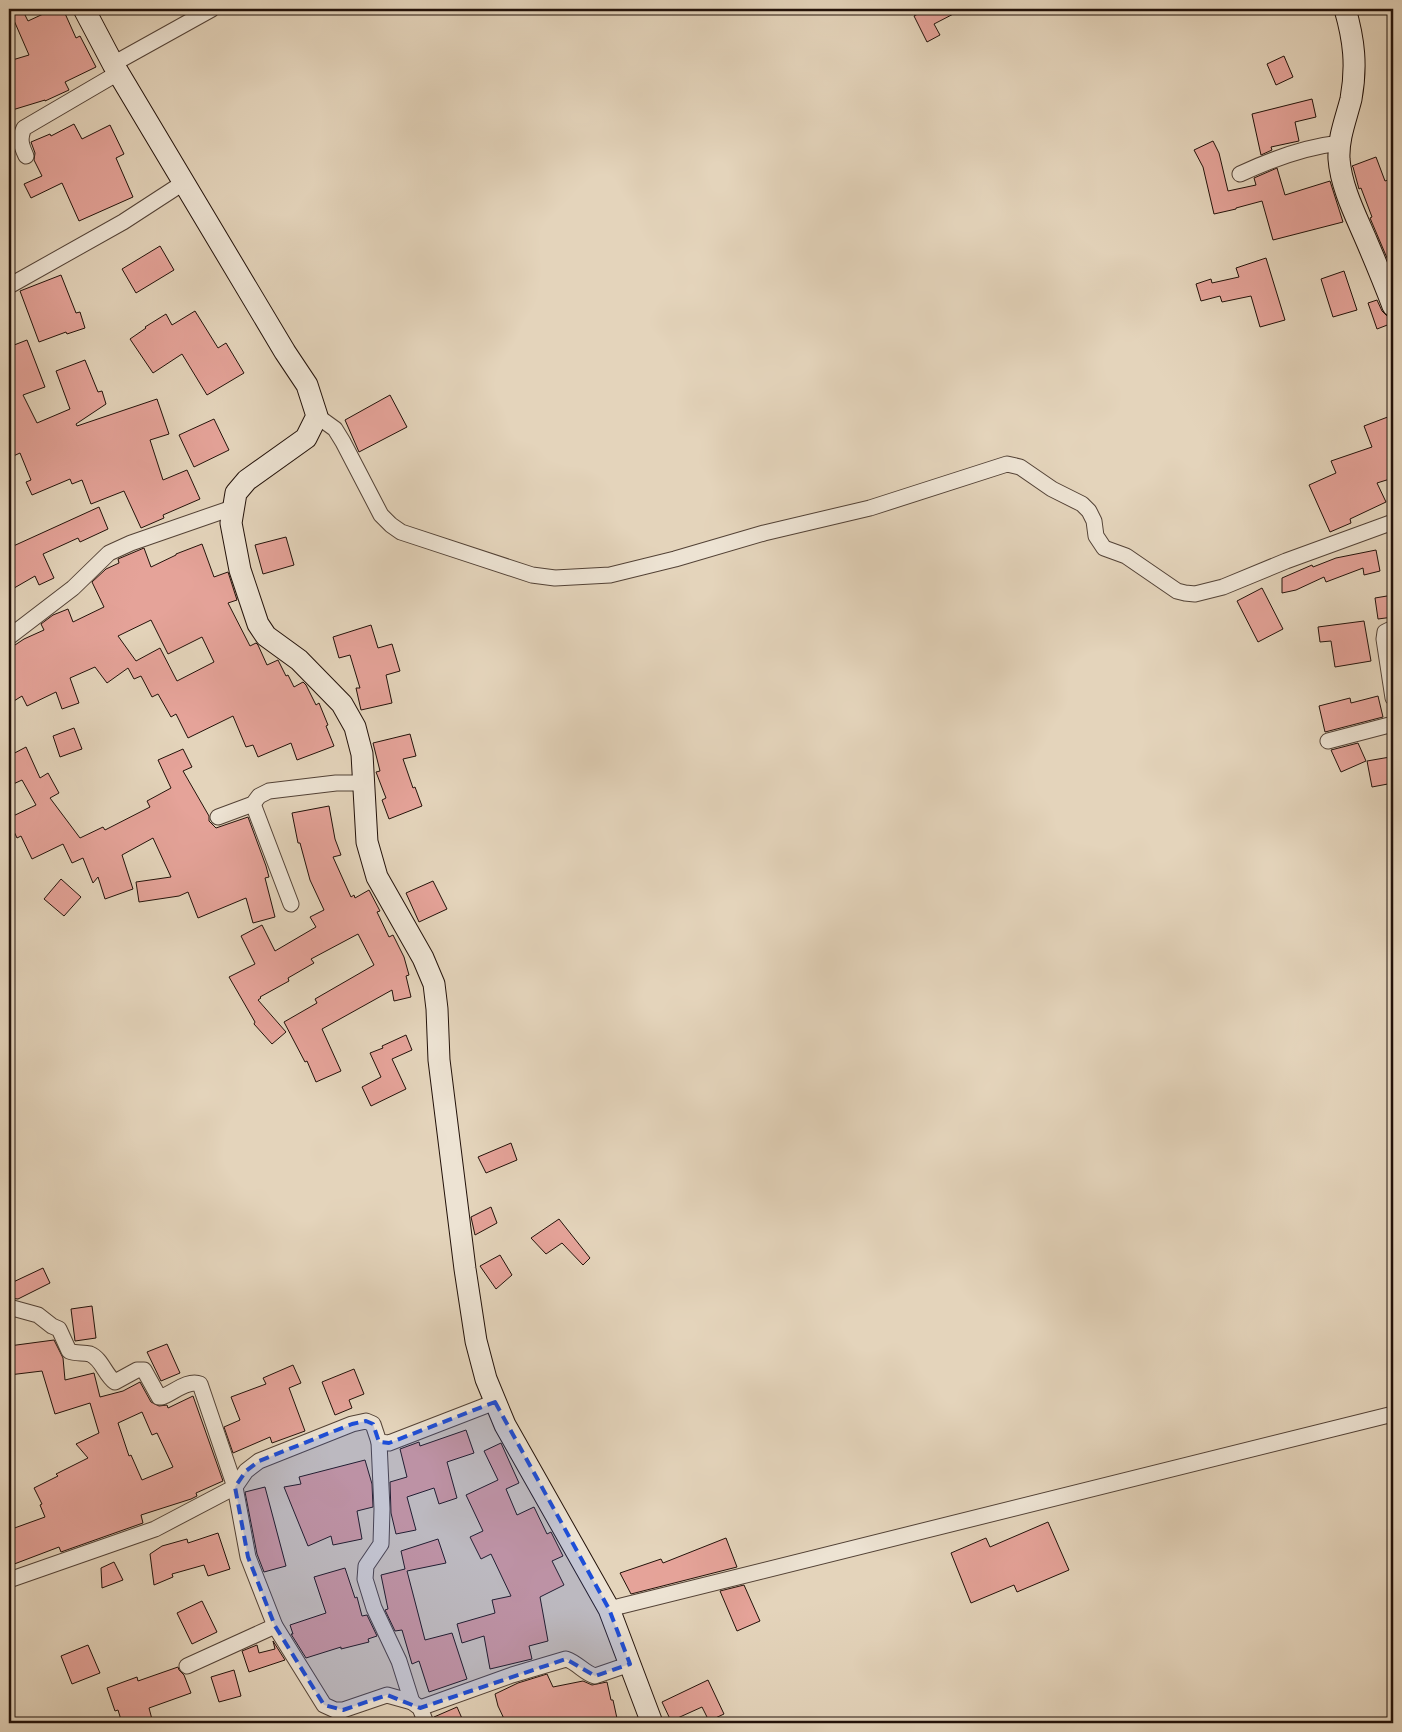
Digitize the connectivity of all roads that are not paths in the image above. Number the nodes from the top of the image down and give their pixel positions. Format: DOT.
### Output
graph roads {
  1 [pos="84,9"];
  2 [pos="212,9"];
  3 [pos="1345,9"];
  4 [pos="116,69"];
  5 [pos="1340,143"];
  6 [pos="26,156"];
  7 [pos="1240,174"];
  8 [pos="183,183"];
  9 [pos="9,286"];
  10 [pos="1393,306"];
  11 [pos="317,416"];
  12 [pos="232,508"];
  13 [pos="1393,522"];
  14 [pos="1393,628"];
  15 [pos="9,637"];
  16 [pos="1393,698"];
  17 [pos="1393,724"];
  18 [pos="1328,741"];
  19 [pos="363,783"];
  20 [pos="253,804"];
  21 [pos="218,817"];
  22 [pos="291,904"];
  23 [pos="9,1307"];
  24 [pos="495,1402"];
  25 [pos="1393,1414"];
  26 [pos="379,1442"];
  27 [pos="235,1487"];
  28 [pos="9,1580"];
  29 [pos="610,1609"];
  30 [pos="275,1626"];
  31 [pos="630,1664"];
  32 [pos="187,1666"];
  33 [pos="416,1705"];
  34 [pos="426,1723"];
  35 [pos="652,1723"];
  1 -- 4 [label="street"];
  2 -- 4 [label="street"];
  3 -- 5 [label="street"];
  4 -- 6 [label="street"];
  4 -- 8 [label="street"];
  5 -- 7 [label="street"];
  5 -- 10 [label="street"];
  8 -- 9 [label="street"];
  8 -- 11 [label="street"];
  11 -- 12 [label="street"];
  11 -- 13 [label="street"];
  12 -- 15 [label="street"];
  12 -- 19 [label="street"];
  14 -- 16 [label="street"];
  17 -- 18 [label="street"];
  19 -- 20 [label="street"];
  19 -- 24 [label="street"];
  20 -- 21 [label="street"];
  20 -- 22 [label="street"];
  23 -- 27 [label="street"];
  24 -- 26 [label="street"];
  24 -- 29 [label="street"];
  25 -- 29 [label="street"];
  26 -- 27 [label="street"];
  26 -- 33 [label="street"];
  27 -- 28 [label="street"];
  27 -- 30 [label="street"];
  29 -- 31 [label="street"];
  30 -- 32 [label="street"];
  30 -- 33 [label="street"];
  31 -- 33 [label="street"];
  31 -- 35 [label="street"];
  33 -- 34 [label="street"];
}
